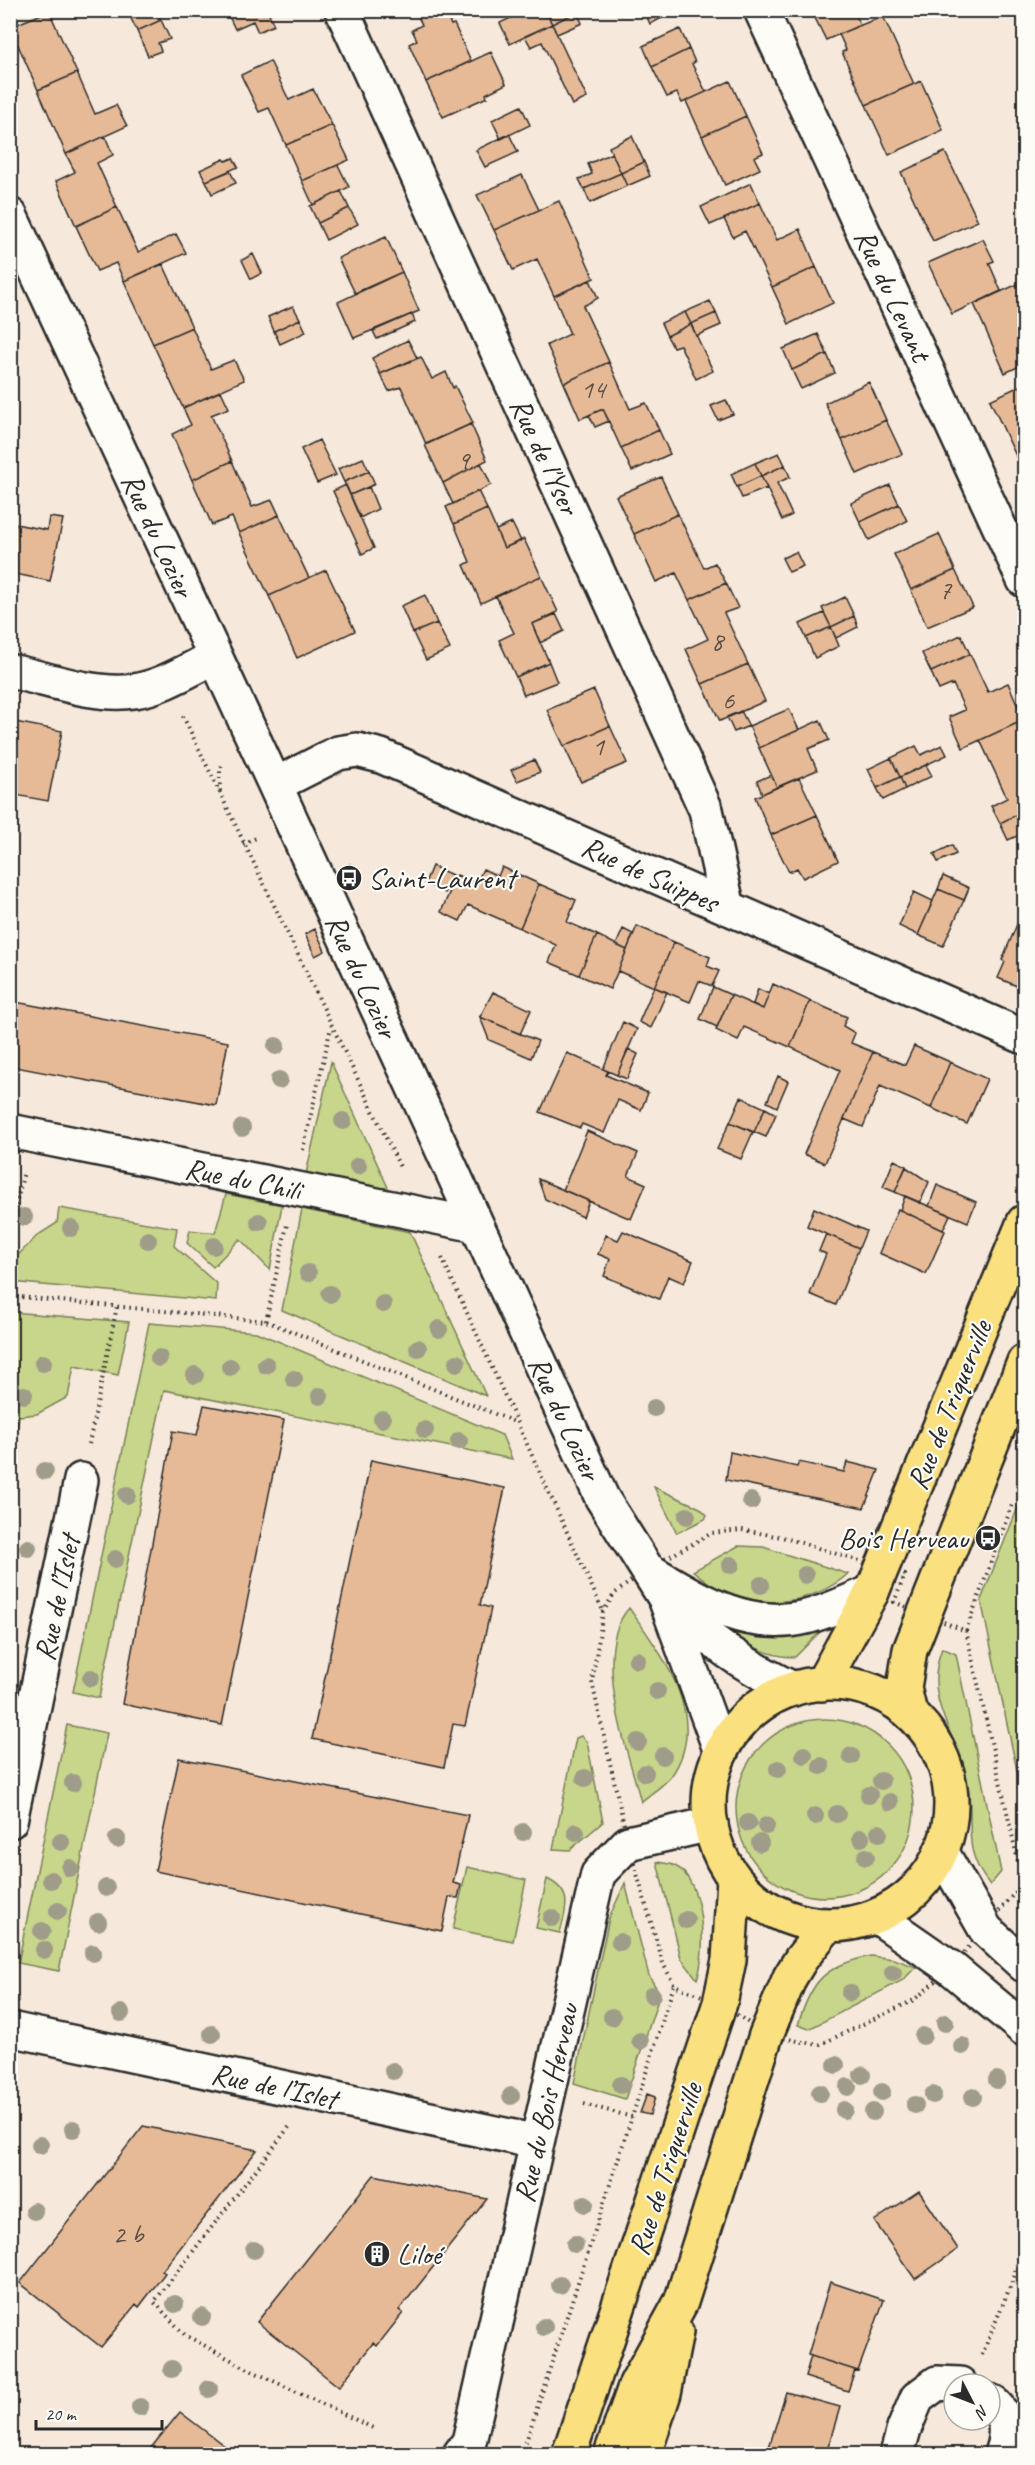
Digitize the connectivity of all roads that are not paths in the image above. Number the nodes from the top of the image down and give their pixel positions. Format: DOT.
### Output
graph roads {
  1 [pos="342,10"];
  2 [pos="761,10"];
  3 [pos="10,215"];
  4 [pos="1024,580"];
  5 [pos="215,657"];
  6 [pos="10,671"];
  7 [pos="275,785"];
  8 [pos="728,908"];
  9 [pos="1024,1037"];
  10 [pos="21,1134"];
  11 [pos="1024,1222"];
  12 [pos="476,1225"];
  13 [pos="1024,1362"];
  14 [pos="81,1480"];
  15 [pos="647,1569"];
  16 [pos="877,1580"];
  17 [pos="665,1598"];
  18 [pos="808,1686"];
  19 [pos="909,1713"];
  20 [pos="721,1752"];
  21 [pos="10,1821"];
  22 [pos="711,1824"];
  23 [pos="941,1851"];
  24 [pos="734,1878"];
  25 [pos="876,1916"];
  26 [pos="828,1925"];
  27 [pos="1024,1965"];
  28 [pos="10,2029"];
  29 [pos="1024,2029"];
  30 [pos="537,2142"];
  31 [pos="681,2302"];
  32 [pos="942,2381"];
  33 [pos="1002,2416"];
  34 [pos="460,2454"];
  35 [pos="569,2454"];
  36 [pos="610,2454"];
  37 [pos="644,2454"];
  38 [pos="897,2454"];
  39 [pos="1001,2454"];
  1 -- 8 [label="street, Rue de l'Yser"];
  2 -- 4 [label="street, Rue du Levant"];
  3 -- 5 [label="street, Rue du Lozier"];
  5 -- 6 [label="street"];
  5 -- 7 [label="street, Rue du Lozier"];
  7 -- 8 [label="street, Rue de Suippes"];
  7 -- 12 [label="street, Rue du Lozier"];
  8 -- 9 [label="street, Rue de Suippes"];
  10 -- 12 [label="street, Rue du Chili"];
  11 -- 16 [label="main road, Rue de Triquerville"];
  12 -- 15 [label="street, Rue du Lozier"];
  13 -- 19 [label="main road, Rue de Triquerville"];
  14 -- 21 [label="street, Rue de l’Islet"];
  15 -- 16 [label="street, Rue du Lozier"];
  15 -- 17 [label="street, Rue du Lozier"];
  16 -- 18 [label="main road, Rue de Triquerville"];
  17 -- 18 [label="street, Rue du Lozier"];
  17 -- 20 [label="street, Rue du Lozier"];
  18 -- 19 [label="main road"];
  18 -- 20 [label="main road"];
  19 -- 23 [label="main road"];
  20 -- 22 [label="main road"];
  22 -- 24 [label="main road"];
  22 -- 30 [label="street, Rue du Bois Herveau"];
  23 -- 25 [label="main road"];
  23 -- 27 [label="street"];
  24 -- 26 [label="main road"];
  24 -- 35 [label="main road, Rue de Triquerville"];
  25 -- 26 [label="main road"];
  25 -- 29 [label="street"];
  26 -- 31 [label="main road, Rue de Triquerville"];
  28 -- 30 [label="street, Rue de l’Islet"];
  30 -- 34 [label="street, Rue du Bois Herveau"];
  31 -- 36 [label="main road, Rue de Triquerville"];
  31 -- 37 [label="main road"];
  32 -- 38 [label="street"];
  33 -- 39 [label="street"];
}
